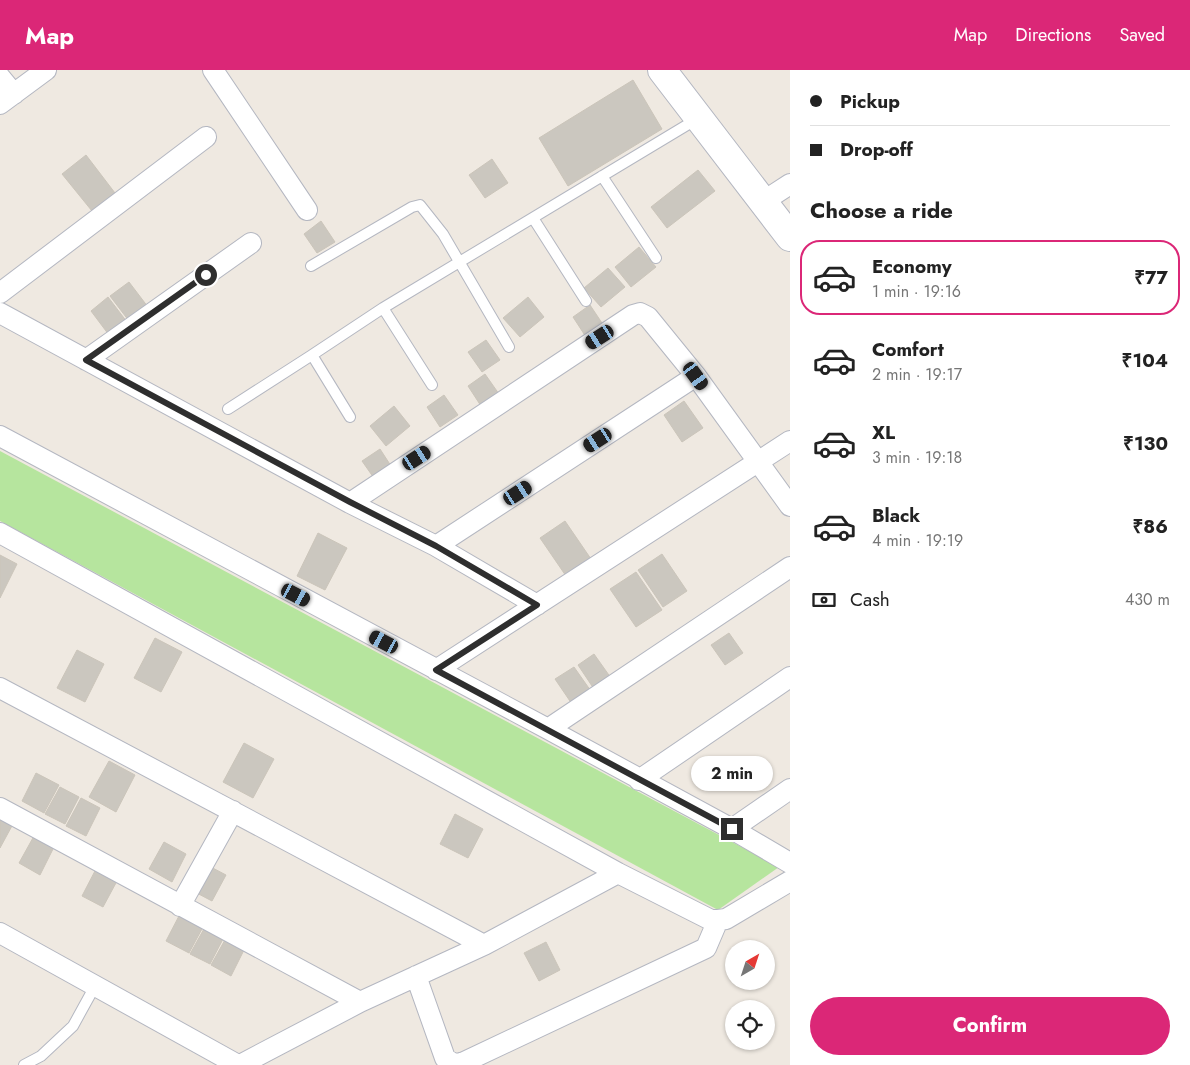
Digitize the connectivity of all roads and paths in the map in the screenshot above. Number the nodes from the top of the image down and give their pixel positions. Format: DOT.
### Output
graph roads {
  1 [pos="46,70"];
  2 [pos="213,70"];
  3 [pos="662,70"];
  4 [pos="0,77"];
  5 [pos="7,99"];
  6 [pos="698,118"];
  7 [pos="206,137"];
  8 [pos="602,176"];
  9 [pos="790,184"];
  10 [pos="764,201"];
  11 [pos="307,210"];
  12 [pos="533,218"];
  13 [pos="790,237"];
  14 [pos="251,243"];
  15 [pos="656,258"];
  16 [pos="459,263"];
  17 [pos="311,266"];
  18 [pos="0,292"];
  19 [pos="586,301"];
  20 [pos="383,308"];
  21 [pos="0,313"];
  22 [pos="508,347"];
  23 [pos="312,355"];
  24 [pos="86,360"];
  25 [pos="696,376"];
  26 [pos="432,385"];
  27 [pos="228,409"];
  28 [pos="350,418"];
  29 [pos="0,436"];
  30 [pos="790,440"];
  31 [pos="757,461"];
  32 [pos="350,502"];
  33 [pos="790,506"];
  34 [pos="0,533"];
  35 [pos="436,546"];
  36 [pos="790,567"];
  37 [pos="537,605"];
  38 [pos="436,670"];
  39 [pos="790,677"];
  40 [pos="0,688"];
  41 [pos="548,729"];
  42 [pos="639,780"];
  43 [pos="790,789"];
  44 [pos="0,808"];
  45 [pos="233,811"];
  46 [pos="732,829"];
  47 [pos="790,863"];
  48 [pos="618,873"];
  49 [pos="790,882"];
  50 [pos="180,906"];
  51 [pos="718,920"];
  52 [pos="0,933"];
  53 [pos="484,945"];
  54 [pos="416,976"];
  55 [pos="95,986"];
  56 [pos="360,1002"];
  57 [pos="24,1065"];
  58 [pos="239,1065"];
  1 -- 5 [label="street"];
  2 -- 11 [label="street"];
  3 -- 6 [label="main road"];
  4 -- 5 [label="street"];
  6 -- 8 [label="lane"];
  6 -- 10 [label="main road"];
  7 -- 18 [label="street"];
  8 -- 12 [label="lane"];
  8 -- 15 [label="lane"];
  9 -- 10 [label="street"];
  10 -- 13 [label="main road"];
  12 -- 16 [label="lane"];
  12 -- 19 [label="lane"];
  14 -- 24 [label="street"];
  16 -- 17 [label="lane"];
  16 -- 20 [label="lane"];
  16 -- 22 [label="lane"];
  20 -- 23 [label="lane"];
  20 -- 26 [label="lane"];
  21 -- 24 [label="street"];
  23 -- 27 [label="lane"];
  23 -- 28 [label="lane"];
  24 -- 32 [label="street"];
  25 -- 31 [label="street"];
  25 -- 32 [label="street"];
  25 -- 35 [label="street"];
  29 -- 38 [label="street"];
  30 -- 31 [label="street"];
  31 -- 33 [label="street"];
  31 -- 37 [label="street"];
  32 -- 35 [label="street"];
  34 -- 48 [label="street"];
  35 -- 37 [label="street"];
  36 -- 41 [label="street"];
  37 -- 38 [label="street"];
  38 -- 41 [label="street"];
  39 -- 42 [label="street"];
  40 -- 45 [label="street"];
  41 -- 42 [label="street"];
  42 -- 46 [label="street"];
  43 -- 46 [label="street"];
  44 -- 50 [label="street"];
  45 -- 50 [label="street"];
  45 -- 53 [label="street"];
  46 -- 47 [label="street"];
  48 -- 51 [label="street"];
  48 -- 53 [label="street"];
  49 -- 51 [label="street"];
  50 -- 56 [label="street"];
  51 -- 54 [label="street"];
  52 -- 55 [label="street"];
  53 -- 54 [label="street"];
  54 -- 56 [label="street"];
  55 -- 57 [label="lane"];
  55 -- 58 [label="street"];
  56 -- 58 [label="street"];
}
